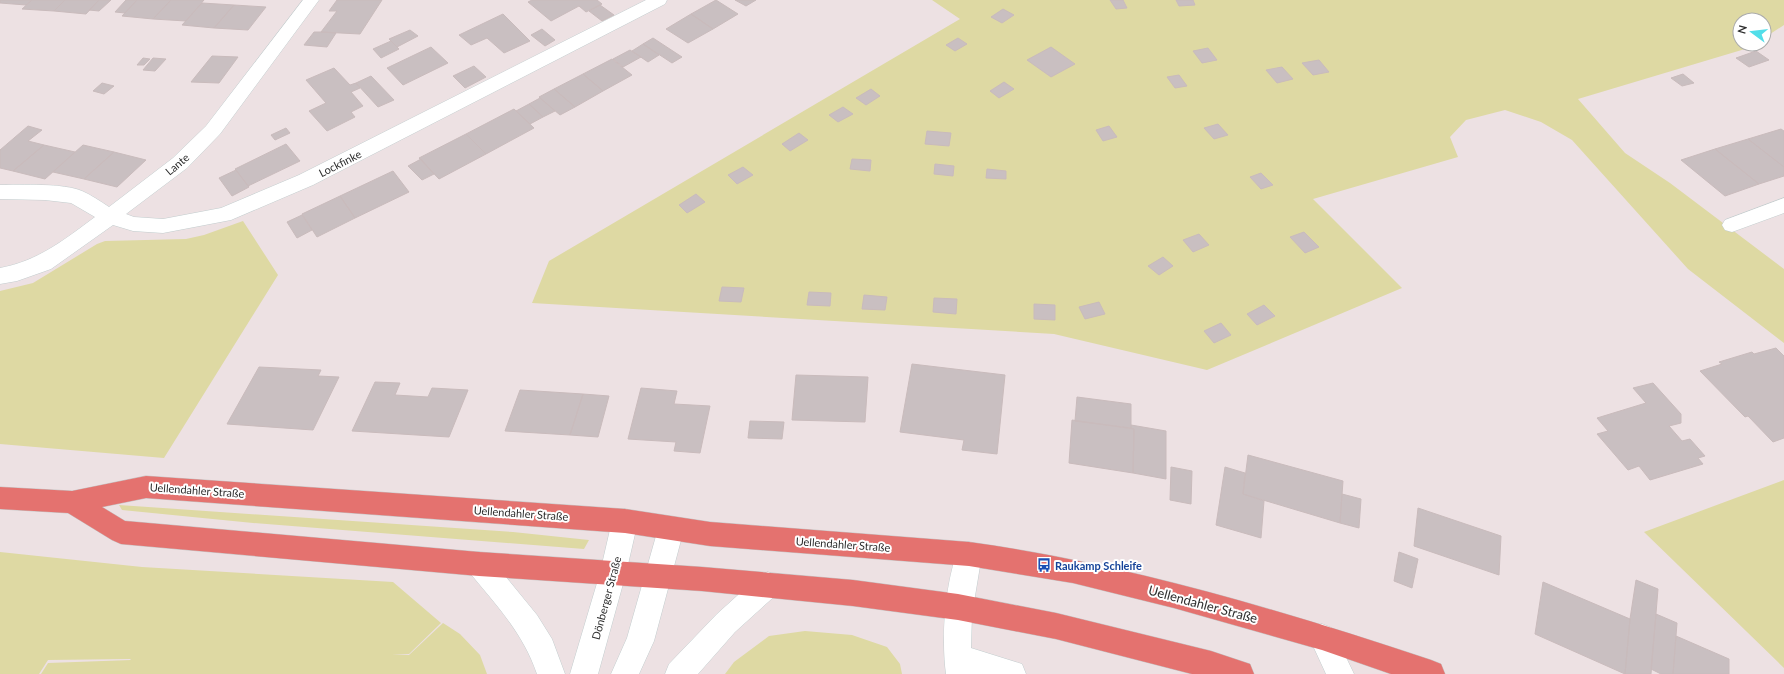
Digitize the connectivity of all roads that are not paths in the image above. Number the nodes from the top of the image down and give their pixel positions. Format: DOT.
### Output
graph roads {
  1 [pos="311,0"];
  2 [pos="659,0"];
  3 [pos="0,192"];
  4 [pos="1784,205"];
  5 [pos="109,216"];
  6 [pos="1732,225"];
  7 [pos="0,276"];
  8 [pos="0,498"];
  9 [pos="72,502"];
  10 [pos="625,521"];
  11 [pos="671,529"];
  12 [pos="970,554"];
  13 [pos="479,564"];
  14 [pos="613,573"];
  15 [pos="659,576"];
  16 [pos="768,585"];
  17 [pos="958,607"];
  18 [pos="1322,637"];
  19 [pos="959,665"];
  20 [pos="551,674"];
  21 [pos="584,674"];
  22 [pos="625,674"];
  23 [pos="679,674"];
  24 [pos="1012,674"];
  25 [pos="1240,674"];
  26 [pos="1340,674"];
  27 [pos="1431,674"];
  1 -- 5 [label="street, Lante"];
  2 -- 5 [label="street, Lockfinke"];
  3 -- 5 [label="street, Lockfinke"];
  4 -- 6 [label="street"];
  5 -- 7 [label="street, Lante"];
  8 -- 9 [label="main road, Uellendahler Straße"];
  9 -- 10 [label="main road, Uellendahler Straße"];
  9 -- 13 [label="main road, Uellendahler Straße"];
  10 -- 11 [label="main road, Uellendahler Straße"];
  10 -- 14 [label="street, Dönberger Straße"];
  11 -- 12 [label="main road, Uellendahler Straße"];
  11 -- 15 [label="street"];
  12 -- 17 [label="street"];
  12 -- 18 [label="main road, Uellendahler Straße"];
  13 -- 14 [label="main road, Uellendahler Straße"];
  13 -- 20 [label="street"];
  14 -- 15 [label="main road, Uellendahler Straße"];
  14 -- 21 [label="street, Dönberger Straße"];
  15 -- 16 [label="main road, Uellendahler Straße"];
  15 -- 22 [label="street"];
  16 -- 17 [label="main road, Uellendahler Straße"];
  16 -- 23 [label="street"];
  17 -- 19 [label="street"];
  17 -- 25 [label="main road, Uellendahler Straße"];
  18 -- 26 [label="street"];
  18 -- 27 [label="main road, Uellendahler Straße"];
  19 -- 24 [label="street"];
}
